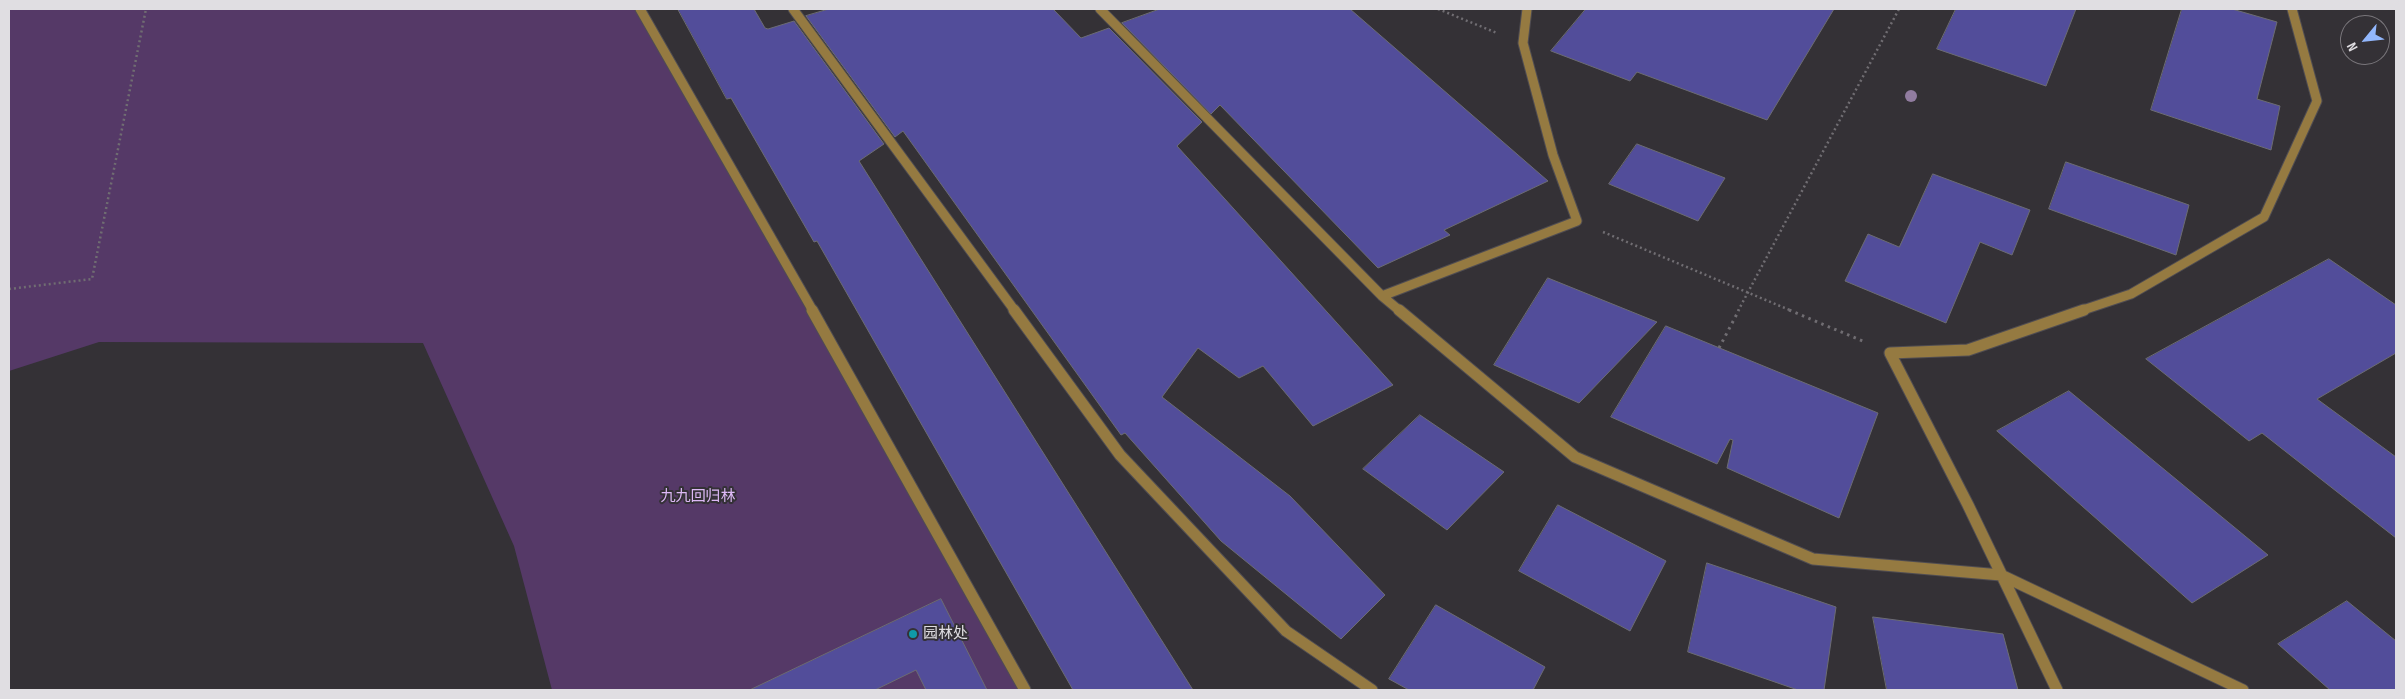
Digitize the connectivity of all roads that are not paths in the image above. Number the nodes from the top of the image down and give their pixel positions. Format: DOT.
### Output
graph roads {
  1 [pos="640,9"];
  2 [pos="793,9"];
  3 [pos="1100,9"];
  4 [pos="1528,9"];
  5 [pos="2292,9"];
  6 [pos="1382,296"];
  7 [pos="2001,576"];
  8 [pos="1025,690"];
  9 [pos="1372,690"];
  10 [pos="2056,690"];
  11 [pos="2243,690"];
  1 -- 8 [label="lane"];
  2 -- 9 [label="lane"];
  3 -- 6 [label="lane"];
  4 -- 6 [label="lane"];
  5 -- 7 [label="lane"];
  6 -- 7 [label="lane"];
  7 -- 10 [label="lane"];
  7 -- 11 [label="lane"];
}
